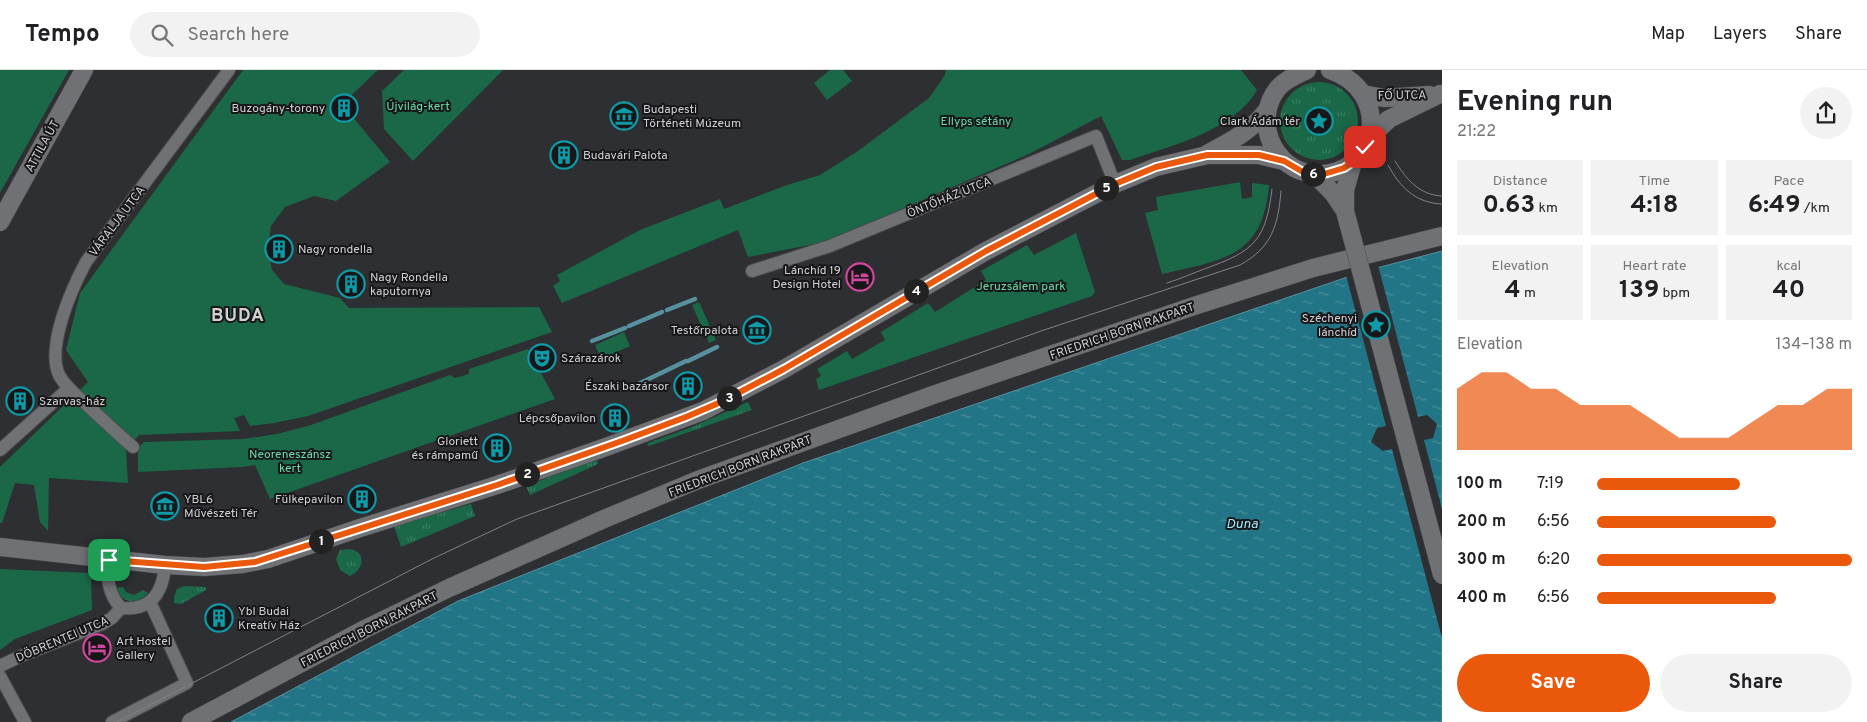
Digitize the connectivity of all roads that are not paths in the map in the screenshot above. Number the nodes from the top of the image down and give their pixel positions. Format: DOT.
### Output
graph roads {
  1 [pos="84,70"];
  2 [pos="229,70"];
  3 [pos="1307,70"];
  4 [pos="1330,70"];
  5 [pos="1289,74"];
  6 [pos="1363,94"];
  7 [pos="1441,94"];
  8 [pos="1268,110"];
  9 [pos="1368,139"];
  10 [pos="1207,155"];
  11 [pos="1284,161"];
  12 [pos="1350,169"];
  13 [pos="1319,178"];
  14 [pos="1115,184"];
  15 [pos="1345,211"];
  16 [pos="0,222"];
  17 [pos="1442,236"];
  18 [pos="752,271"];
  19 [pos="69,388"];
  20 [pos="133,448"];
  21 [pos="0,450"];
  22 [pos="0,547"];
  23 [pos="109,560"];
  24 [pos="165,565"];
  25 [pos="1442,575"];
  26 [pos="150,602"];
  27 [pos="121,608"];
  28 [pos="0,666"];
  29 [pos="0,676"];
  30 [pos="25,722"];
  31 [pos="112,722"];
  32 [pos="191,722"];
  1 -- 16 [label="street, ATTILA ÚT"];
  2 -- 19 [label="street, VÁRALJA UTCA"];
  3 -- 5 [label="street"];
  4 -- 6 [label="street"];
  5 -- 8 [label="street"];
  6 -- 7 [label="street, FŐ UTCA"];
  6 -- 9 [label="street"];
  7 -- 9 [label="street, FŐ UTCA"];
  8 -- 10 [label="street"];
  8 -- 11 [label="street"];
  9 -- 12 [label="street"];
  10 -- 11 [label="street"];
  10 -- 14 [label="street"];
  11 -- 13 [label="street"];
  12 -- 13 [label="street"];
  12 -- 15 [label="street"];
  13 -- 15 [label="street"];
  14 -- 18 [label="street, ÖNTŐHÁZ UTCA"];
  14 -- 24 [label="street"];
  15 -- 25 [label="street, bridge"];
  17 -- 32 [label="street, FRIEDRICH BORN RAKPART"];
  19 -- 20 [label="street, VÁRALJA UTCA"];
  19 -- 21 [label="street"];
  22 -- 23 [label="street"];
  23 -- 24 [label="street"];
  23 -- 27 [label="street, DÖBRENTEI UTCA"];
  24 -- 26 [label="street"];
  26 -- 27 [label="street, DÖBRENTEI UTCA"];
  26 -- 31 [label="street"];
  27 -- 28 [label="street, DÖBRENTEI UTCA"];
  29 -- 30 [label="street"];
}
